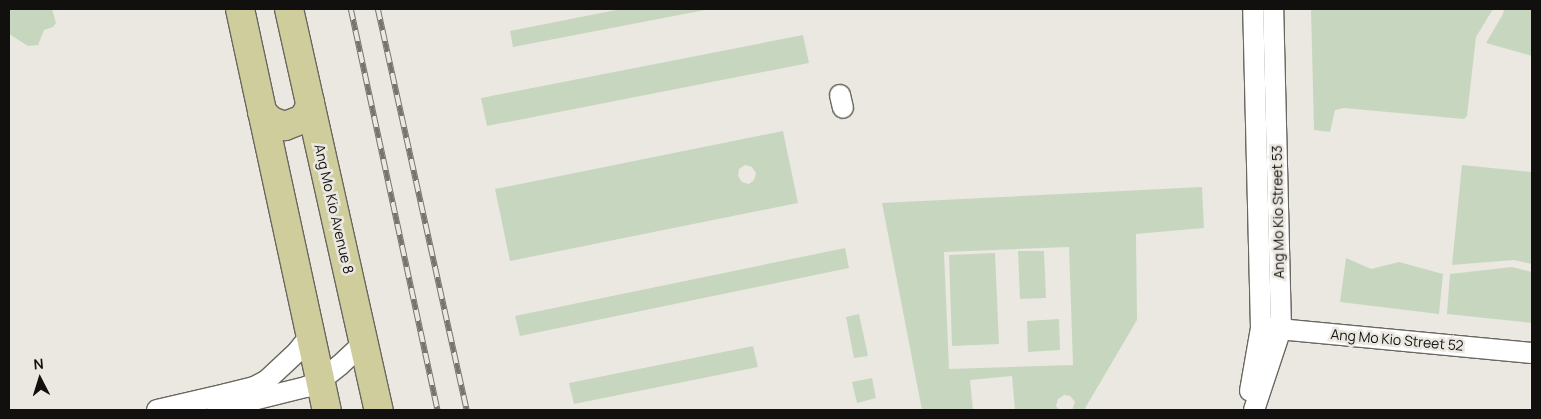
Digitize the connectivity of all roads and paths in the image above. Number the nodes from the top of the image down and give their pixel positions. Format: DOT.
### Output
graph roads {
  1 [pos="240,9"];
  2 [pos="289,9"];
  3 [pos="1253,9"];
  4 [pos="1273,9"];
  5 [pos="310,102"];
  6 [pos="262,112"];
  7 [pos="1261,328"];
  8 [pos="1281,329"];
  9 [pos="311,335"];
  10 [pos="364,343"];
  11 [pos="1532,353"];
  12 [pos="321,380"];
  13 [pos="157,410"];
  14 [pos="213,410"];
  15 [pos="327,410"];
  16 [pos="379,410"];
  17 [pos="1246,410"];
  18 [pos="1254,410"];
  1 -- 6 [label="main road"];
  2 -- 5 [label="main road, Ang Mo Kio Avenue 8"];
  3 -- 7 [label="street, Ang Mo Kio Street 53"];
  4 -- 8 [label="street, Ang Mo Kio Street 53"];
  5 -- 6 [label="main road"];
  5 -- 10 [label="main road, Ang Mo Kio Avenue 8"];
  6 -- 9 [label="main road"];
  7 -- 8 [label="street, Ang Mo Kio Street 52"];
  7 -- 17 [label="street, Ang Mo Kio Street 53"];
  8 -- 11 [label="street, Ang Mo Kio Street 52"];
  8 -- 18 [label="street, Ang Mo Kio Street 53"];
  9 -- 12 [label="main road"];
  9 -- 13 [label="street"];
  10 -- 12 [label="street"];
  10 -- 16 [label="main road, Ang Mo Kio Avenue 8"];
  12 -- 14 [label="street"];
  12 -- 15 [label="main road"];
}
